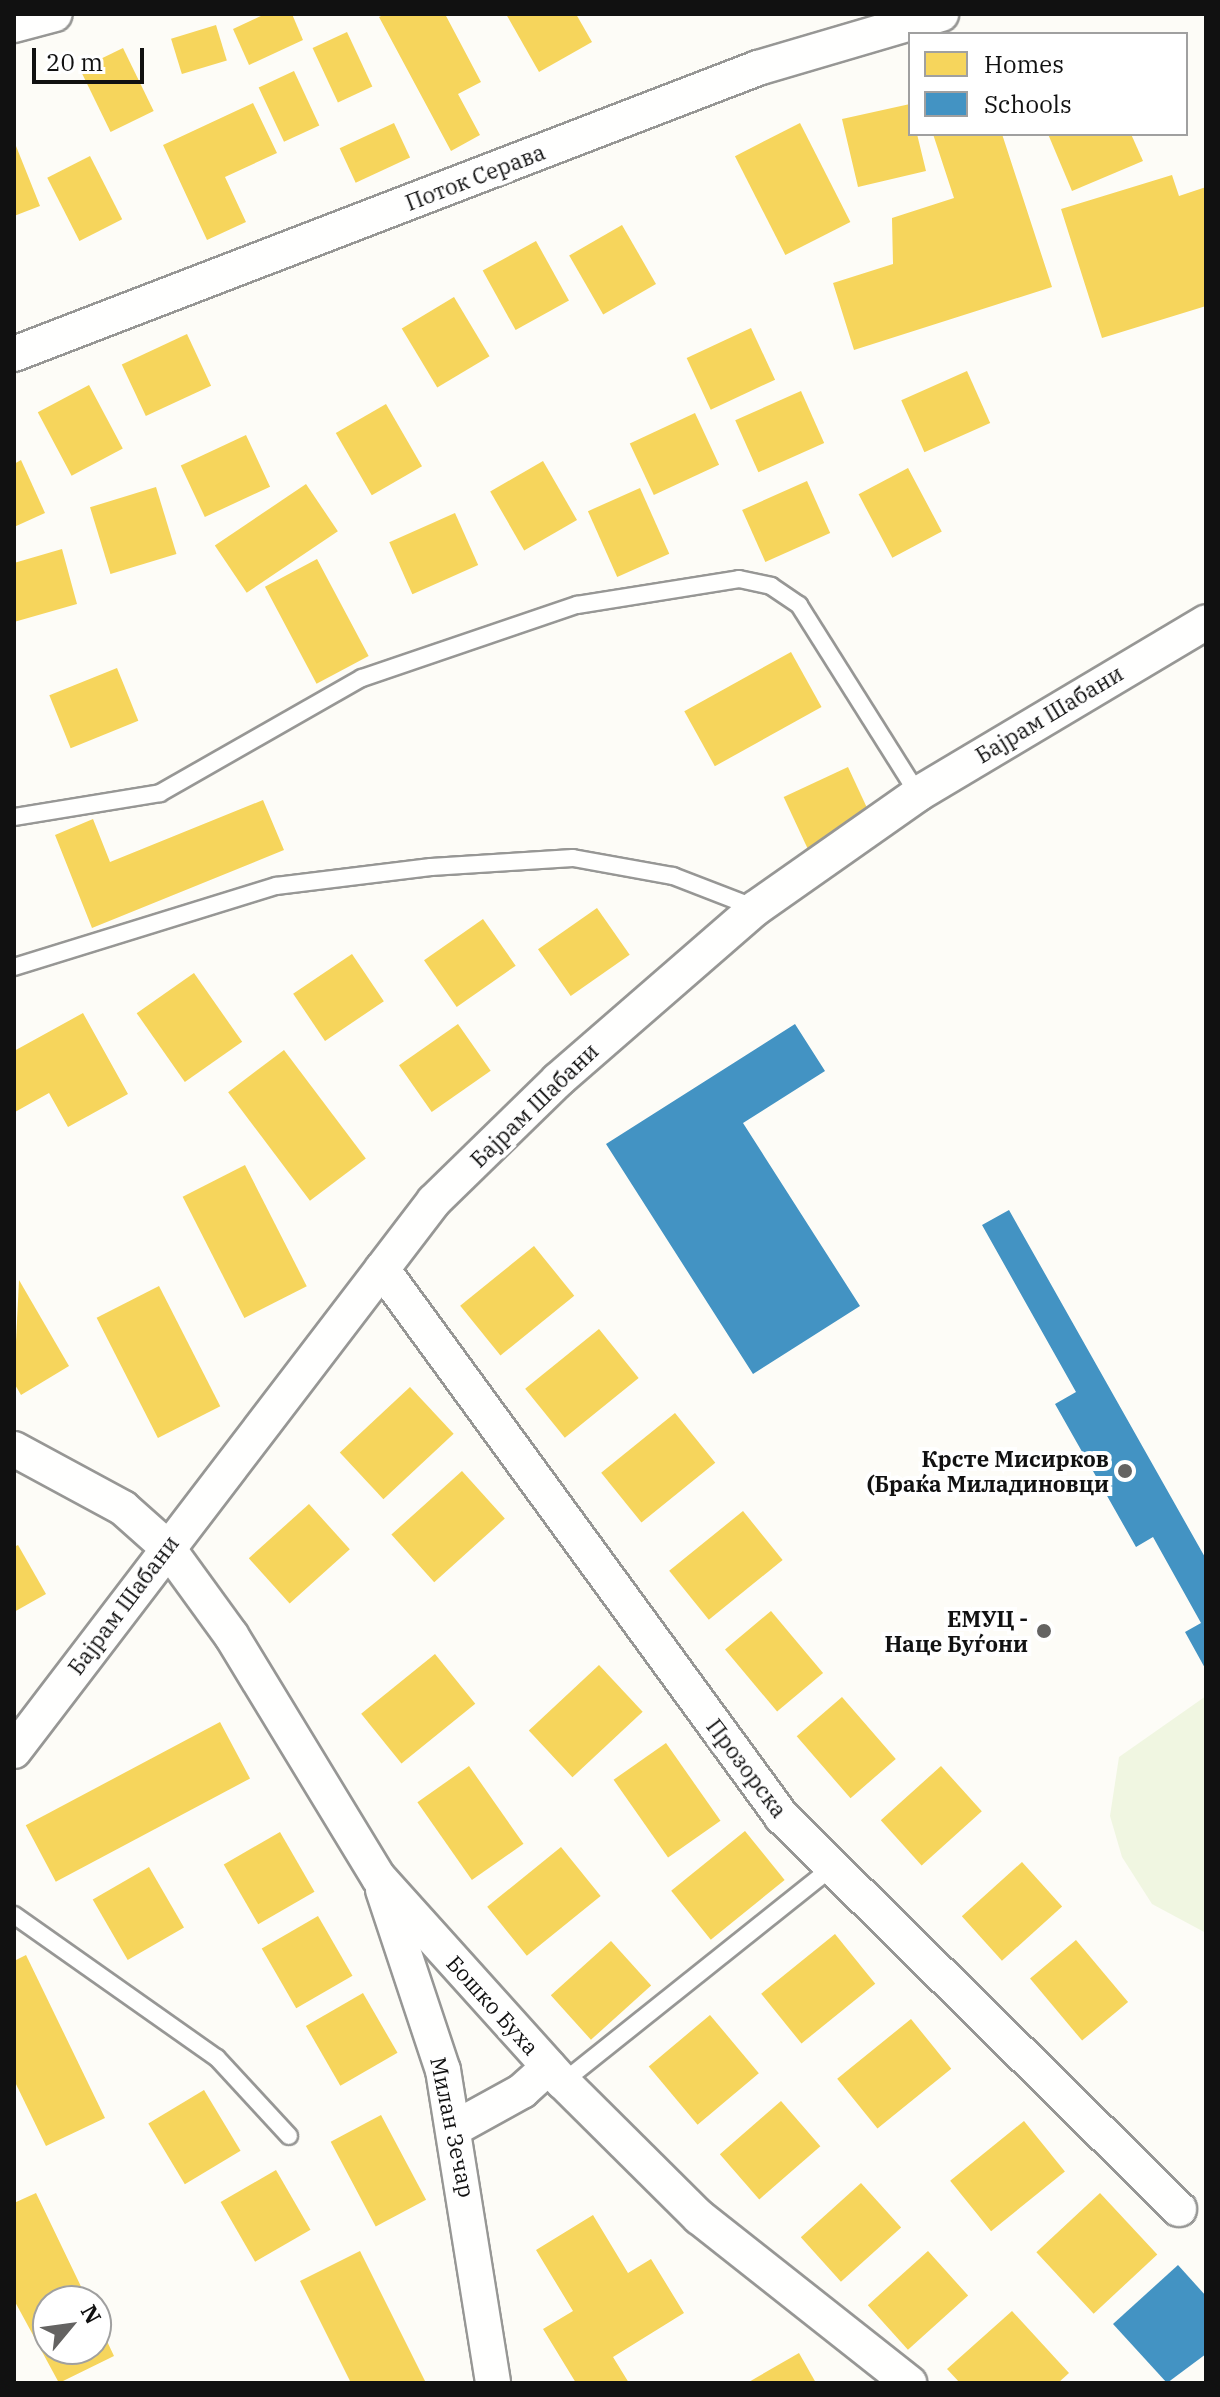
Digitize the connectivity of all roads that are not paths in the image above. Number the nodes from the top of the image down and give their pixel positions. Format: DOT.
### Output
graph roads {
  1 [pos="55,14"];
  2 [pos="941,14"];
  3 [pos="14,25"];
  4 [pos="14,354"];
  5 [pos="1206,622"];
  6 [pos="918,794"];
  7 [pos="14,817"];
  8 [pos="756,908"];
  9 [pos="14,967"];
  10 [pos="382,1269"];
  11 [pos="14,1449"];
  12 [pos="167,1547"];
  13 [pos="14,1751"];
  14 [pos="832,1867"];
  15 [pos="379,1878"];
  16 [pos="14,1915"];
  17 [pos="556,2074"];
  18 [pos="455,2128"];
  19 [pos="289,2136"];
  20 [pos="1179,2209"];
  21 [pos="493,2383"];
  22 [pos="909,2383"];
  1 -- 3 [label="street"];
  2 -- 4 [label="street, Поток Серава"];
  5 -- 6 [label="street, Бајрам Шабани"];
  6 -- 7 [label="lane"];
  6 -- 8 [label="street, Бајрам Шабани"];
  8 -- 9 [label="lane"];
  8 -- 10 [label="street, Бајрам Шабани"];
  10 -- 12 [label="street, Бајрам Шабани"];
  10 -- 14 [label="street, Прозорска"];
  11 -- 12 [label="street, Бошко Буха"];
  12 -- 13 [label="street, Бајрам Шабани"];
  12 -- 15 [label="street, Бошко Буха"];
  14 -- 17 [label="lane"];
  14 -- 20 [label="street, Прозорска"];
  15 -- 17 [label="street, Бошко Буха"];
  15 -- 18 [label="street, Милан Зечар"];
  16 -- 19 [label="lane"];
  17 -- 18 [label="street"];
  17 -- 22 [label="street, Бошко Буха"];
  18 -- 21 [label="street, Милан Зечар"];
}
